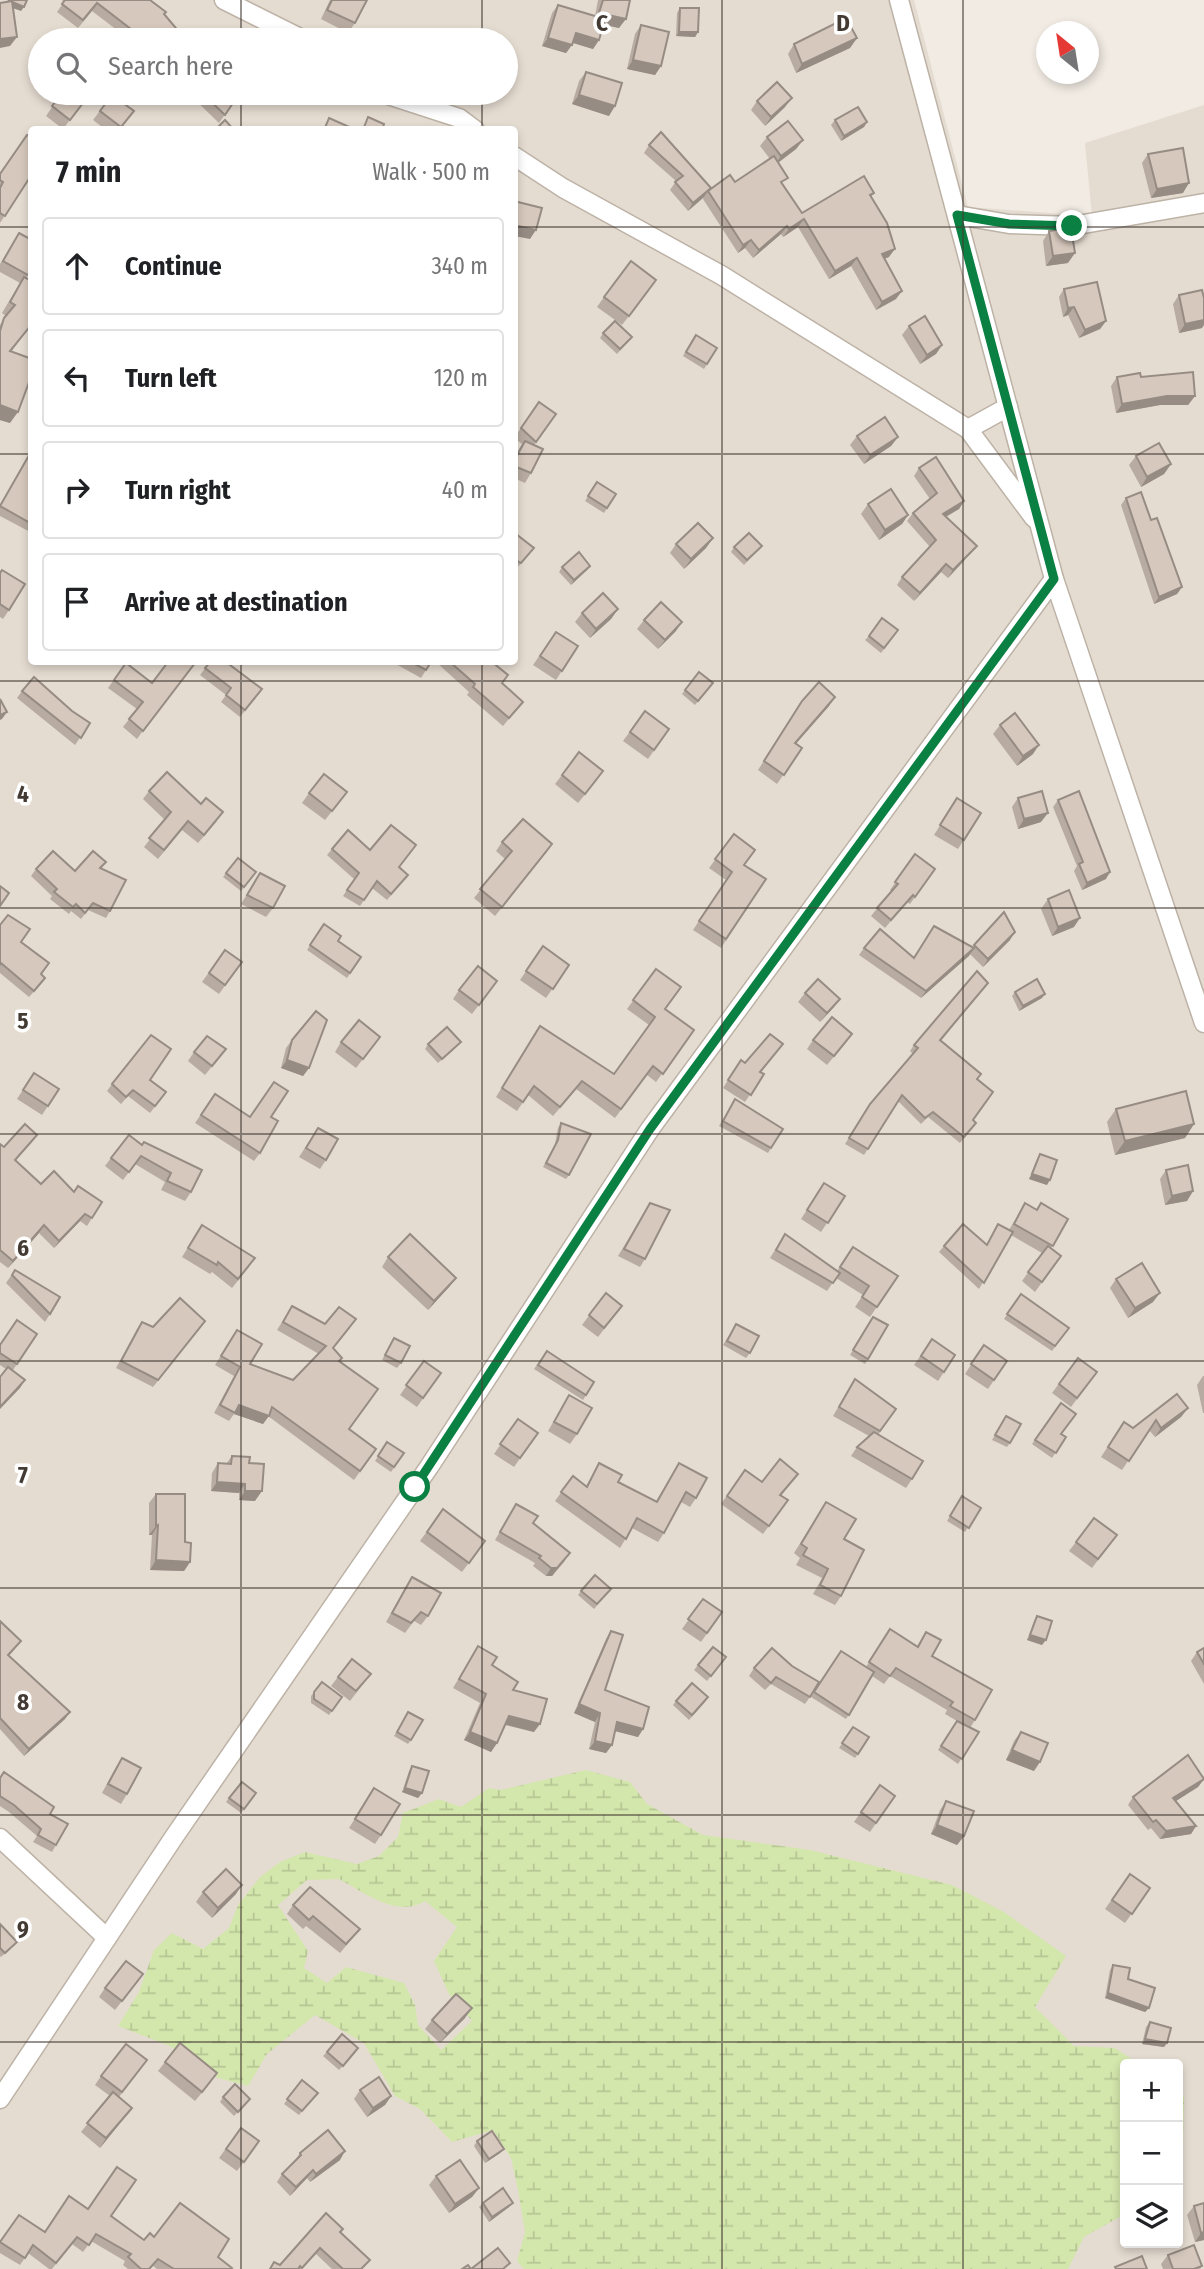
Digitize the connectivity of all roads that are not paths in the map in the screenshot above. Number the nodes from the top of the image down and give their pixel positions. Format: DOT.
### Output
graph roads {
  1 [pos="224,0"];
  2 [pos="899,0"];
  3 [pos="280,28"];
  4 [pos="419,105"];
  5 [pos="470,126"];
  6 [pos="518,159"];
  7 [pos="1204,203"];
  8 [pos="957,215"];
  9 [pos="1008,407"];
  10 [pos="968,429"];
  11 [pos="1040,527"];
  12 [pos="1054,579"];
  13 [pos="1204,1023"];
  14 [pos="0,1838"];
  15 [pos="107,1938"];
  16 [pos="0,2099"];
  1 -- 3 [label="street"];
  2 -- 8 [label="street"];
  4 -- 5 [label="street"];
  6 -- 10 [label="street"];
  7 -- 8 [label="street"];
  8 -- 9 [label="street"];
  9 -- 10 [label="street"];
  9 -- 11 [label="street"];
  10 -- 11 [label="street"];
  11 -- 12 [label="street"];
  12 -- 13 [label="street"];
  12 -- 15 [label="street"];
  14 -- 15 [label="street"];
  15 -- 16 [label="street"];
}
